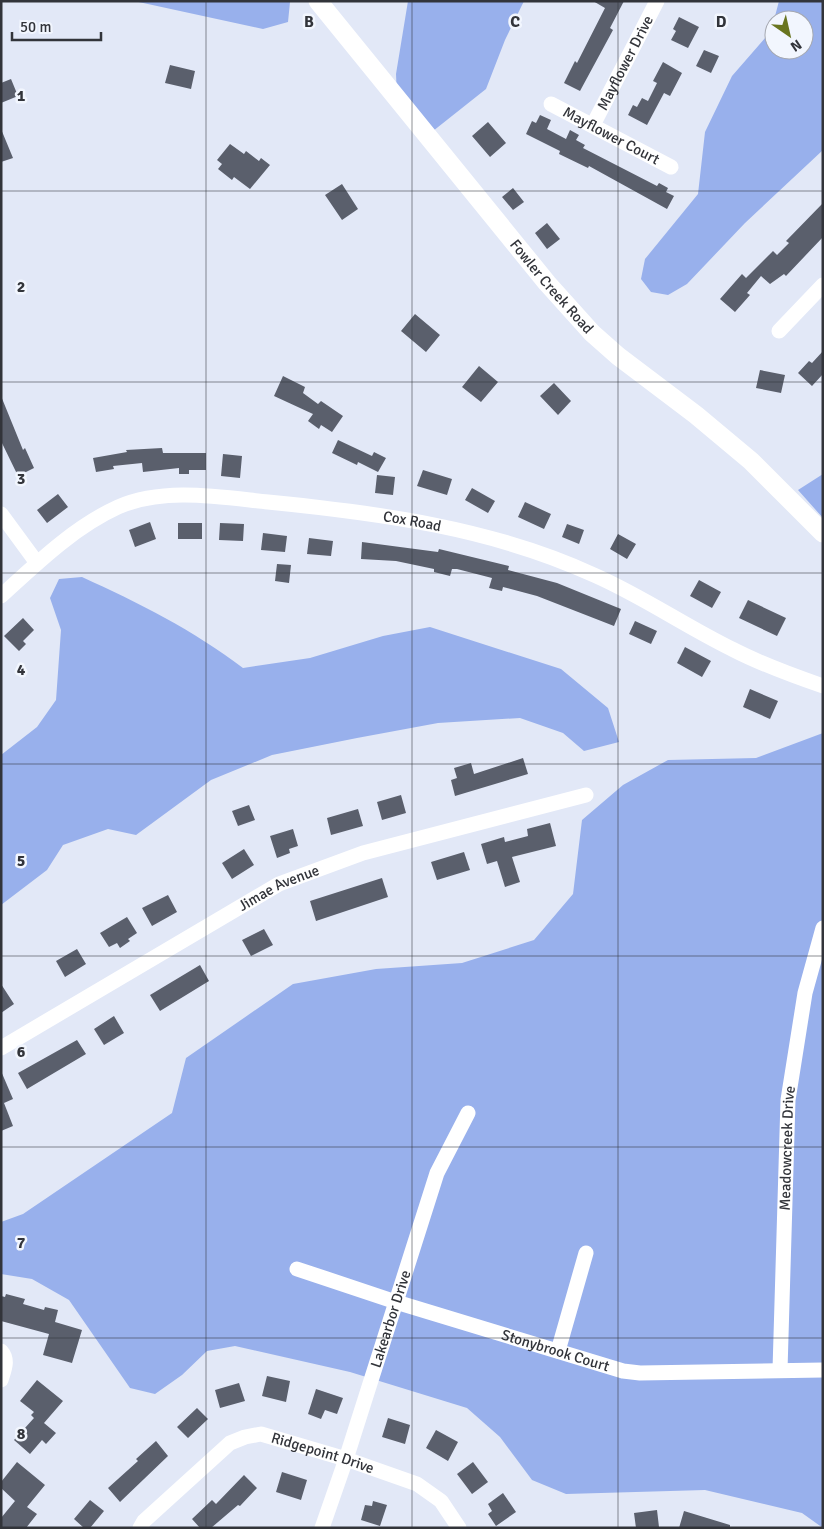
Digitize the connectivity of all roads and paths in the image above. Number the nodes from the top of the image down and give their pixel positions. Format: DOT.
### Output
graph roads {
  1 [pos="318,1"];
  2 [pos="658,1"];
  3 [pos="551,104"];
  4 [pos="593,125"];
  5 [pos="671,167"];
  6 [pos="823,285"];
  7 [pos="779,331"];
  8 [pos="1,514"];
  9 [pos="823,533"];
  10 [pos="38,563"];
  11 [pos="1,596"];
  12 [pos="823,686"];
  13 [pos="586,795"];
  14 [pos="823,928"];
  15 [pos="1,1048"];
  16 [pos="468,1113"];
  17 [pos="586,1253"];
  18 [pos="297,1269"];
  19 [pos="396,1302"];
  20 [pos="1,1351"];
  21 [pos="558,1351"];
  22 [pos="780,1370"];
  23 [pos="823,1370"];
  24 [pos="1,1380"];
  25 [pos="346,1459"];
  26 [pos="140,1528"];
  27 [pos="322,1528"];
  28 [pos="459,1528"];
  1 -- 9 [label="main road, Fowler Creek Road"];
  2 -- 4 [label="street, Mayflower Drive"];
  3 -- 4 [label="street, Mayflower Court"];
  4 -- 5 [label="street, Mayflower Court"];
  6 -- 7 [label="street"];
  8 -- 10 [label="street"];
  10 -- 11 [label="street, Cox Road"];
  10 -- 12 [label="street, Cox Road"];
  13 -- 15 [label="street, Jimae Avenue"];
  14 -- 22 [label="street, Meadowcreek Drive"];
  16 -- 19 [label="street, Lakearbor Drive"];
  17 -- 21 [label="street"];
  18 -- 19 [label="street, Stonybrook Court"];
  19 -- 21 [label="street, Stonybrook Court"];
  19 -- 25 [label="street, Lakearbor Drive"];
  20 -- 24 [label="street"];
  21 -- 22 [label="street, Stonybrook Court"];
  22 -- 23 [label="street, Stonybrook Court"];
  25 -- 26 [label="street, Ridgepoint Drive"];
  25 -- 27 [label="street, Lakearbor Drive"];
  25 -- 28 [label="street, Ridgepoint Drive"];
}
